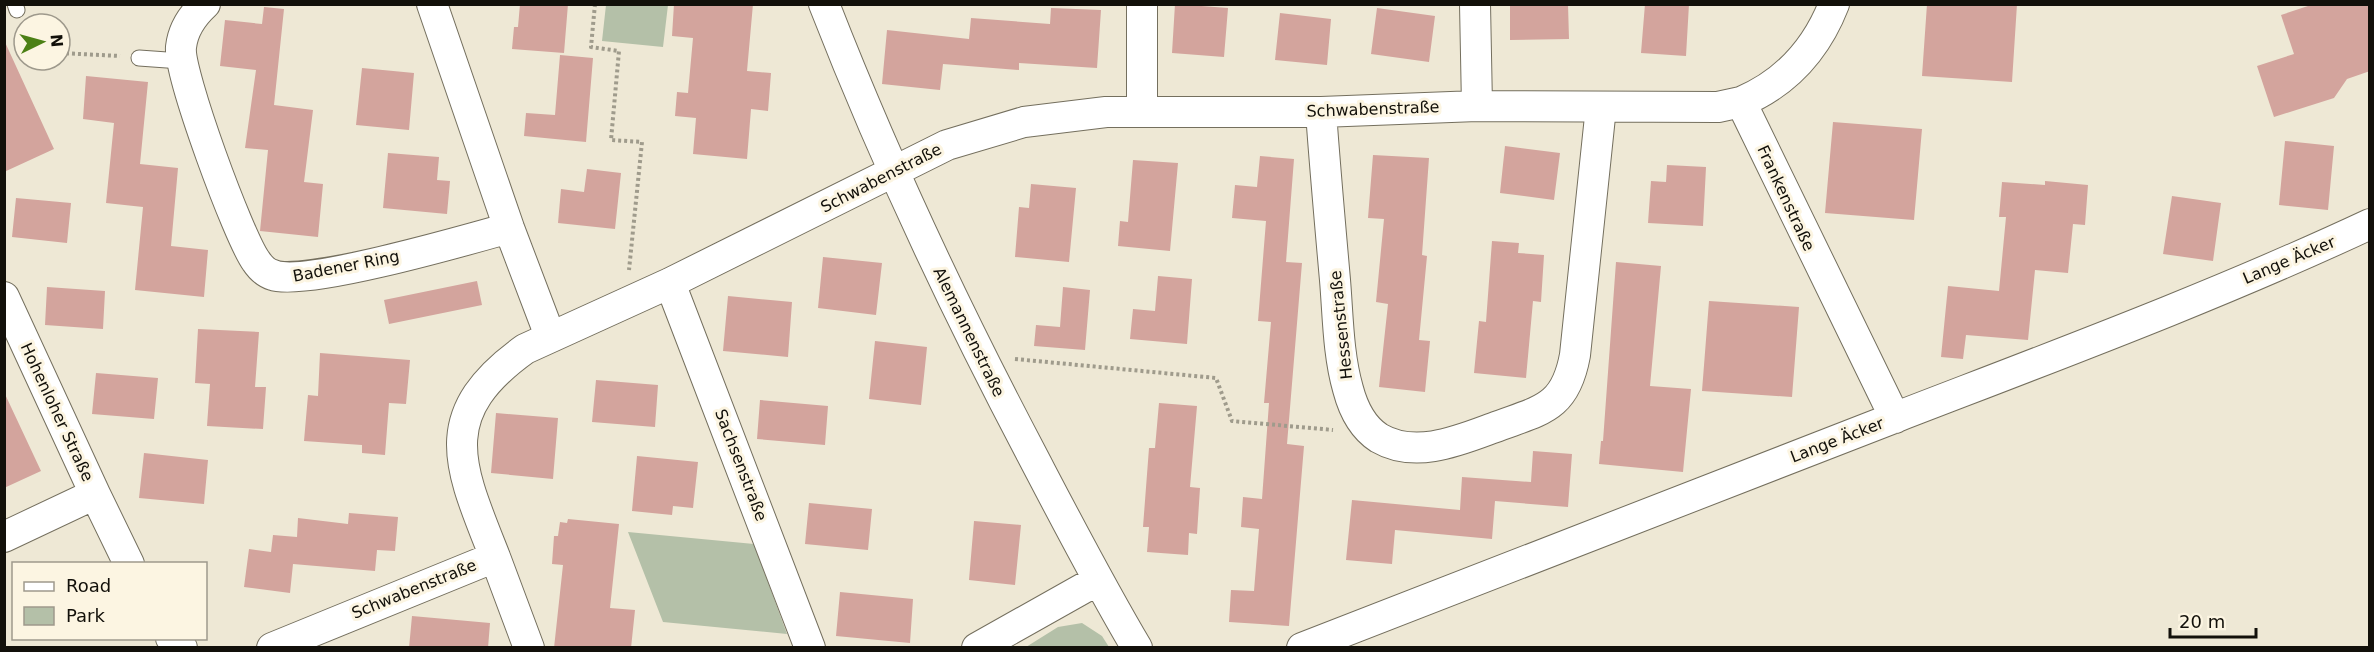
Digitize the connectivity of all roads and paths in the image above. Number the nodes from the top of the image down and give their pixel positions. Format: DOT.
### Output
graph roads {
  1 [pos="205,4"];
  2 [pos="432,4"];
  3 [pos="595,4"];
  4 [pos="824,4"];
  5 [pos="1142,4"];
  6 [pos="1475,4"];
  7 [pos="1834,4"];
  8 [pos="72,52"];
  9 [pos="139,58"];
  10 [pos="181,61"];
  11 [pos="1741,102"];
  12 [pos="1477,106"];
  13 [pos="1601,107"];
  14 [pos="1142,111"];
  15 [pos="1321,112"];
  16 [pos="892,172"];
  17 [pos="2370,224"];
  18 [pos="509,228"];
  19 [pos="670,283"];
  20 [pos="4,297"];
  21 [pos="626,304"];
  22 [pos="550,336"];
  23 [pos="980,355"];
  24 [pos="1895,418"];
  25 [pos="1373,433"];
  26 [pos="95,494"];
  27 [pos="4,537"];
  28 [pos="495,557"];
  29 [pos="128,562"];
  30 [pos="1098,580"];
  31 [pos="272,648"];
  32 [pos="530,648"];
  33 [pos="810,648"];
  34 [pos="977,648"];
  35 [pos="1137,648"];
  36 [pos="1302,648"];
  1 -- 10 [label="street, Badener Ring"];
  2 -- 18 [label="street"];
  3 -- 21 [label="path"];
  4 -- 16 [label="street, Alemannenstraße"];
  5 -- 14 [label="street"];
  6 -- 12 [label="street"];
  7 -- 11 [label="street"];
  8 -- 9 [label="path"];
  9 -- 10 [label="lane"];
  10 -- 18 [label="street, Badener Ring"];
  11 -- 13 [label="street, Schwabenstraße"];
  11 -- 24 [label="street, Frankenstraße"];
  12 -- 13 [label="street, Schwabenstraße"];
  12 -- 15 [label="street, Schwabenstraße"];
  13 -- 25 [label="street, Hessenstraße"];
  14 -- 15 [label="street, Schwabenstraße"];
  14 -- 16 [label="street, Schwabenstraße"];
  15 -- 25 [label="street, Hessenstraße"];
  16 -- 19 [label="street, Schwabenstraße"];
  16 -- 23 [label="street, Alemannenstraße"];
  17 -- 24 [label="street, Lange Äcker"];
  18 -- 22 [label="street"];
  19 -- 21 [label="street, Schwabenstraße"];
  19 -- 33 [label="street, Sachsenstraße"];
  20 -- 26 [label="street, Hohenloher Straße"];
  21 -- 22 [label="street, Schwabenstraße"];
  22 -- 28 [label="street, Schwabenstraße"];
  23 -- 25 [label="path"];
  23 -- 30 [label="street, Alemannenstraße"];
  24 -- 36 [label="street, Lange Äcker"];
  26 -- 27 [label="street"];
  26 -- 29 [label="street"];
  28 -- 31 [label="street, Schwabenstraße"];
  28 -- 32 [label="street"];
  30 -- 34 [label="street"];
  30 -- 35 [label="street, Alemannenstraße"];
}
